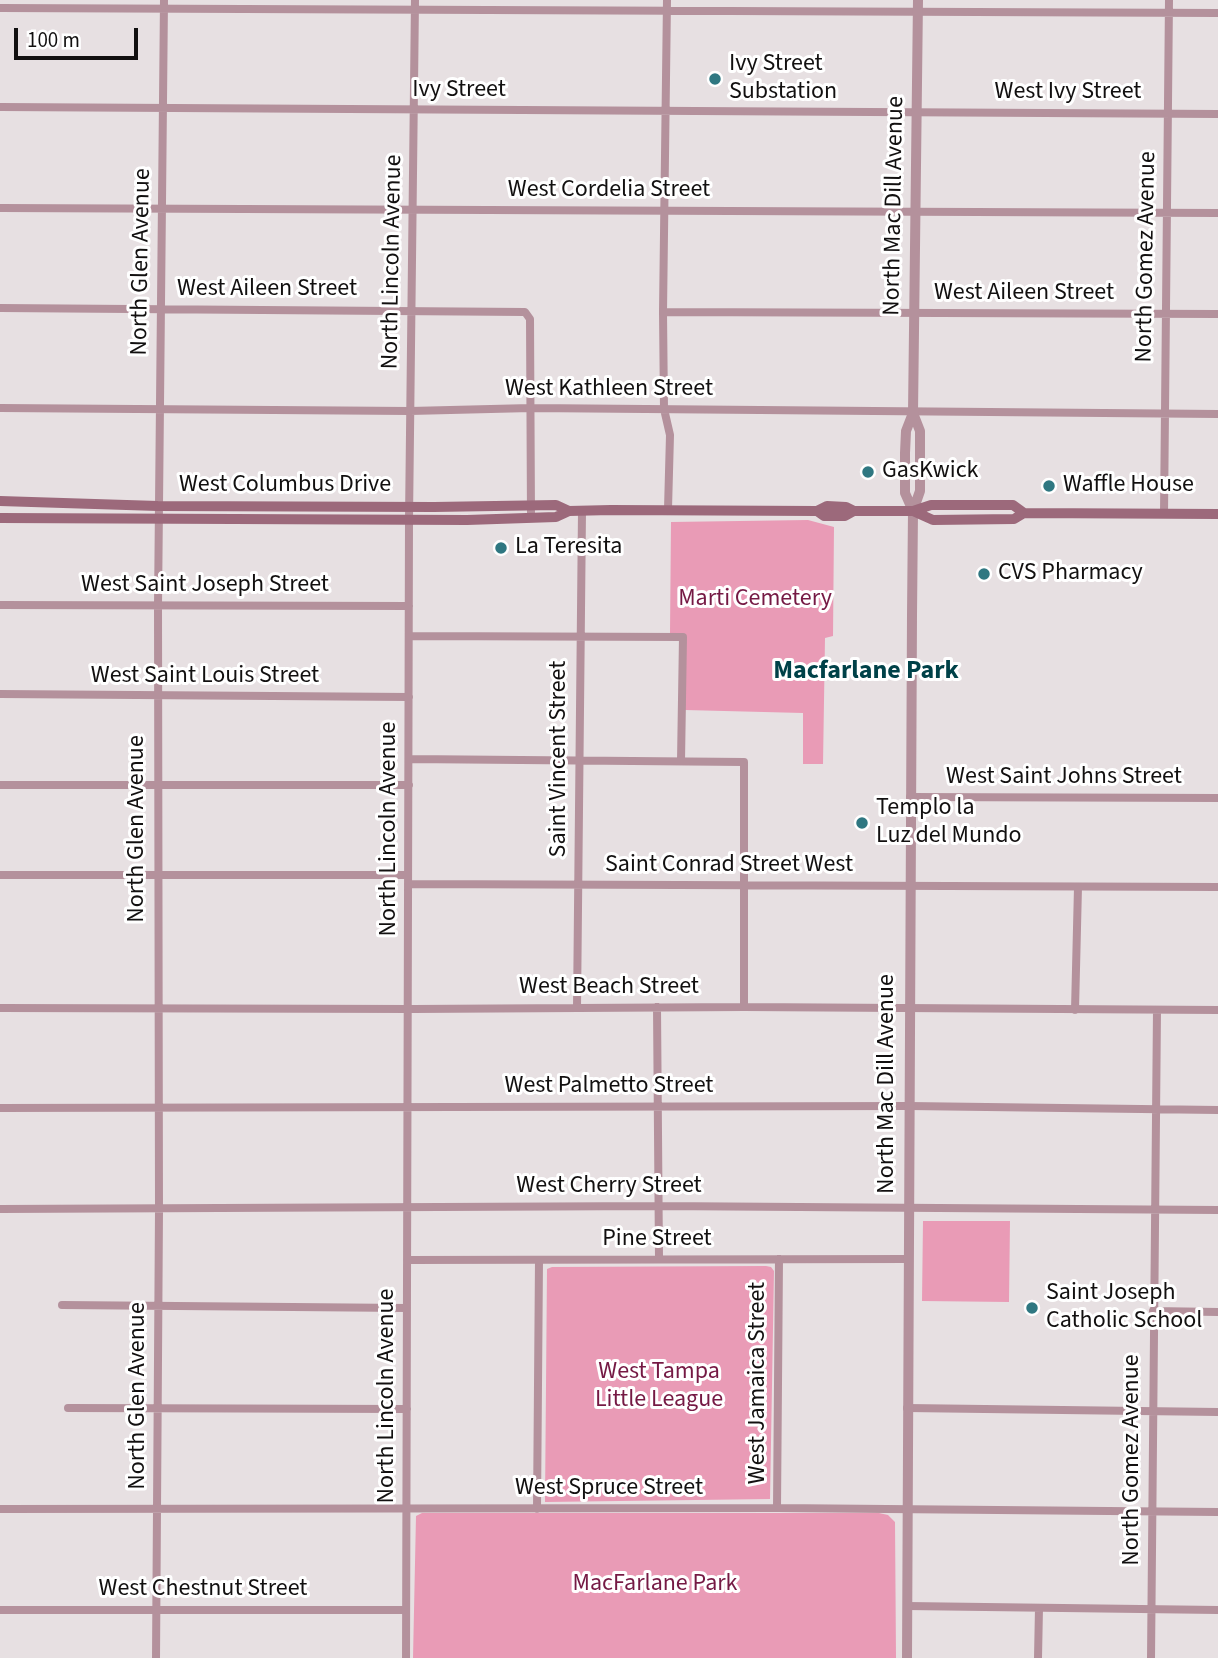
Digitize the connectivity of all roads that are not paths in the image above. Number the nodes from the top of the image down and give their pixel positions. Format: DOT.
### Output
graph roads {
  1 [pos="667,0"];
  2 [pos="918,0"];
  3 [pos="1169,0"];
  4 [pos="163,4"];
  5 [pos="415,5"];
  6 [pos="0,8"];
  7 [pos="667,11"];
  8 [pos="918,12"];
  9 [pos="1169,13"];
  10 [pos="1218,13"];
  11 [pos="0,107"];
  12 [pos="163,108"];
  13 [pos="414,110"];
  14 [pos="666,111"];
  15 [pos="917,112"];
  16 [pos="1168,113"];
  17 [pos="1218,114"];
  18 [pos="0,208"];
  19 [pos="161,209"];
  20 [pos="412,210"];
  21 [pos="664,211"];
  22 [pos="915,212"];
  23 [pos="1167,214"];
  24 [pos="1218,214"];
  25 [pos="0,308"];
  26 [pos="160,309"];
  27 [pos="411,310"];
  28 [pos="663,312"];
  29 [pos="914,313"];
  30 [pos="1166,314"];
  31 [pos="1218,314"];
  32 [pos="0,408"];
  33 [pos="531,408"];
  34 [pos="159,409"];
  35 [pos="664,409"];
  36 [pos="410,411"];
  37 [pos="913,413"];
  38 [pos="1165,414"];
  39 [pos="1218,414"];
  40 [pos="0,501"];
  41 [pos="531,505"];
  42 [pos="158,506"];
  43 [pos="409,507"];
  44 [pos="668,509"];
  45 [pos="569,511"];
  46 [pos="582,511"];
  47 [pos="913,511"];
  48 [pos="1164,514"];
  49 [pos="1218,514"];
  50 [pos="0,518"];
  51 [pos="531,518"];
  52 [pos="158,519"];
  53 [pos="409,520"];
  54 [pos="0,605"];
  55 [pos="158,605"];
  56 [pos="409,606"];
  57 [pos="409,636"];
  58 [pos="580,636"];
  59 [pos="0,694"];
  60 [pos="158,696"];
  61 [pos="409,697"];
  62 [pos="409,760"];
  63 [pos="580,761"];
  64 [pos="681,761"];
  65 [pos="0,785"];
  66 [pos="409,785"];
  67 [pos="158,786"];
  68 [pos="910,797"];
  69 [pos="1218,798"];
  70 [pos="0,875"];
  71 [pos="157,876"];
  72 [pos="408,880"];
  73 [pos="579,885"];
  74 [pos="745,885"];
  75 [pos="910,886"];
  76 [pos="1078,887"];
  77 [pos="1218,887"];
  78 [pos="577,1007"];
  79 [pos="657,1007"];
  80 [pos="744,1007"];
  81 [pos="0,1008"];
  82 [pos="909,1008"];
  83 [pos="158,1009"];
  84 [pos="408,1009"];
  85 [pos="1075,1010"];
  86 [pos="1157,1010"];
  87 [pos="1218,1010"];
  88 [pos="658,1106"];
  89 [pos="909,1106"];
  90 [pos="407,1107"];
  91 [pos="0,1108"];
  92 [pos="159,1108"];
  93 [pos="1157,1109"];
  94 [pos="1218,1110"];
  95 [pos="659,1206"];
  96 [pos="407,1207"];
  97 [pos="908,1208"];
  98 [pos="0,1209"];
  99 [pos="1155,1209"];
  100 [pos="159,1210"];
  101 [pos="1218,1210"];
  102 [pos="779,1258"];
  103 [pos="659,1259"];
  104 [pos="908,1259"];
  105 [pos="407,1260"];
  106 [pos="539,1260"];
  107 [pos="62,1305"];
  108 [pos="158,1307"];
  109 [pos="407,1308"];
  110 [pos="1153,1311"];
  111 [pos="1218,1312"];
  112 [pos="68,1408"];
  113 [pos="158,1408"];
  114 [pos="907,1408"];
  115 [pos="407,1409"];
  116 [pos="1153,1411"];
  117 [pos="1218,1412"];
  118 [pos="407,1508"];
  119 [pos="777,1508"];
  120 [pos="0,1509"];
  121 [pos="158,1509"];
  122 [pos="537,1509"];
  123 [pos="907,1509"];
  124 [pos="1152,1512"];
  125 [pos="1218,1512"];
  126 [pos="907,1606"];
  127 [pos="1039,1608"];
  128 [pos="156,1609"];
  129 [pos="1151,1609"];
  130 [pos="0,1610"];
  131 [pos="406,1610"];
  132 [pos="1218,1610"];
  133 [pos="156,1658"];
  134 [pos="406,1658"];
  135 [pos="906,1658"];
  136 [pos="1038,1658"];
  137 [pos="1151,1658"];
  1 -- 7 [label="street"];
  2 -- 8 [label="street, North Mac Dill Avenue"];
  3 -- 9 [label="street, North Gomez Avenue"];
  4 -- 5 [label="street"];
  4 -- 6 [label="street"];
  4 -- 12 [label="street, North Glen Avenue"];
  5 -- 7 [label="street"];
  5 -- 13 [label="street, North Lincoln Avenue"];
  7 -- 8 [label="street"];
  7 -- 14 [label="street"];
  8 -- 9 [label="street"];
  8 -- 15 [label="street, North Mac Dill Avenue"];
  9 -- 10 [label="street"];
  9 -- 16 [label="street, North Gomez Avenue"];
  11 -- 12 [label="street, Ivy Street"];
  12 -- 13 [label="street, Ivy Street"];
  12 -- 19 [label="street, North Glen Avenue"];
  13 -- 14 [label="street, Ivy Street"];
  13 -- 20 [label="street, North Lincoln Avenue"];
  14 -- 15 [label="street, Ivy Street"];
  14 -- 21 [label="street"];
  15 -- 16 [label="street, West Ivy Street"];
  15 -- 22 [label="street, North Mac Dill Avenue"];
  16 -- 17 [label="street, West Ivy Street"];
  16 -- 23 [label="street, North Gomez Avenue"];
  18 -- 19 [label="street, West Cordelia Street"];
  19 -- 20 [label="street, West Cordelia Street"];
  19 -- 26 [label="street, North Glen Avenue"];
  20 -- 21 [label="street, West Cordelia Street"];
  20 -- 27 [label="street, North Lincoln Avenue"];
  21 -- 22 [label="street, West Cordelia Street"];
  21 -- 28 [label="street"];
  22 -- 23 [label="street, West Cordelia Street"];
  22 -- 29 [label="street, North Mac Dill Avenue"];
  23 -- 24 [label="street, West Cordelia Street"];
  23 -- 30 [label="street, North Gomez Avenue"];
  25 -- 26 [label="street, West Aileen Street"];
  26 -- 27 [label="street, West Aileen Street"];
  26 -- 34 [label="street, North Glen Avenue"];
  27 -- 33 [label="street, West Aileen Street"];
  27 -- 36 [label="street, North Lincoln Avenue"];
  28 -- 29 [label="street, West Aileen Street"];
  28 -- 35 [label="street"];
  29 -- 30 [label="street, West Aileen Street"];
  29 -- 37 [label="street, North Mac Dill Avenue"];
  30 -- 31 [label="street, West Aileen Street"];
  30 -- 38 [label="street, North Gomez Avenue"];
  32 -- 34 [label="street, West Kathleen Street"];
  33 -- 35 [label="street, West Kathleen Street"];
  33 -- 36 [label="street, West Kathleen Street"];
  33 -- 41 [label="street"];
  34 -- 36 [label="street, West Kathleen Street"];
  34 -- 42 [label="street, North Glen Avenue"];
  35 -- 37 [label="street, West Kathleen Street"];
  35 -- 44 [label="street"];
  36 -- 43 [label="street, North Lincoln Avenue"];
  37 -- 38 [label="street, West Kathleen Street"];
  37 -- 47 [label="street, North Mac Dill Avenue"];
  38 -- 39 [label="street, West Kathleen Street"];
  38 -- 48 [label="street, North Gomez Avenue"];
  40 -- 42 [label="main road, West Columbus Drive"];
  41 -- 43 [label="main road, West Columbus Drive"];
  41 -- 45 [label="main road, West Columbus Drive"];
  41 -- 51 [label="street"];
  42 -- 43 [label="main road, West Columbus Drive"];
  42 -- 52 [label="street, North Glen Avenue"];
  43 -- 53 [label="street, North Lincoln Avenue"];
  44 -- 46 [label="main road, West Columbus Drive"];
  44 -- 47 [label="main road, West Columbus Drive"];
  45 -- 46 [label="main road, West Columbus Drive"];
  45 -- 51 [label="main road, West Columbus Drive"];
  46 -- 58 [label="street, Saint Vincent Street"];
  47 -- 48 [label="main road, West Columbus Drive"];
  47 -- 68 [label="street, North Mac Dill Avenue"];
  48 -- 49 [label="main road, West Columbus Drive"];
  50 -- 52 [label="main road, West Columbus Drive"];
  51 -- 53 [label="main road, West Columbus Drive"];
  52 -- 53 [label="main road, West Columbus Drive"];
  52 -- 55 [label="street, North Glen Avenue"];
  53 -- 56 [label="street, North Lincoln Avenue"];
  54 -- 55 [label="street, West Saint Joseph Street"];
  55 -- 56 [label="street, West Saint Joseph Street"];
  55 -- 60 [label="street, North Glen Avenue"];
  56 -- 57 [label="street, North Lincoln Avenue"];
  57 -- 58 [label="street"];
  57 -- 61 [label="street, North Lincoln Avenue"];
  58 -- 63 [label="street, Saint Vincent Street"];
  58 -- 64 [label="street"];
  59 -- 60 [label="street, West Saint Louis Street"];
  60 -- 61 [label="street, West Saint Louis Street"];
  60 -- 67 [label="street, North Glen Avenue"];
  61 -- 62 [label="street, North Lincoln Avenue"];
  62 -- 63 [label="street"];
  62 -- 66 [label="street, North Lincoln Avenue"];
  63 -- 64 [label="street"];
  63 -- 73 [label="street, Saint Vincent Street"];
  64 -- 74 [label="street"];
  65 -- 67 [label="street"];
  66 -- 67 [label="street"];
  66 -- 72 [label="street, North Lincoln Avenue"];
  67 -- 71 [label="street, North Glen Avenue"];
  68 -- 69 [label="street, West Saint Johns Street"];
  68 -- 75 [label="street, North Mac Dill Avenue"];
  70 -- 71 [label="street, Saint Conrad Street West"];
  71 -- 72 [label="street, Saint Conrad Street West"];
  71 -- 83 [label="street, North Glen Avenue"];
  72 -- 73 [label="street, Saint Conrad Street West"];
  72 -- 84 [label="street, North Lincoln Avenue"];
  73 -- 74 [label="street, Saint Conrad Street West"];
  73 -- 78 [label="street, Saint Vincent Street"];
  74 -- 75 [label="street, Saint Conrad Street West"];
  74 -- 80 [label="street"];
  75 -- 76 [label="street, Saint Conrad Street West"];
  75 -- 82 [label="street, North Mac Dill Avenue"];
  76 -- 77 [label="street, Saint Conrad Street West"];
  76 -- 85 [label="street"];
  78 -- 79 [label="street, West Beach Street"];
  78 -- 84 [label="street, West Beach Street"];
  79 -- 80 [label="street, West Beach Street"];
  79 -- 88 [label="street"];
  80 -- 82 [label="street, West Beach Street"];
  81 -- 83 [label="street, West Beach Street"];
  82 -- 85 [label="street, West Beach Street"];
  82 -- 89 [label="street, North Mac Dill Avenue"];
  83 -- 84 [label="street, West Beach Street"];
  83 -- 92 [label="street, North Glen Avenue"];
  84 -- 90 [label="street, North Lincoln Avenue"];
  85 -- 86 [label="street, West Beach Street"];
  86 -- 87 [label="street, West Beach Street"];
  86 -- 93 [label="street, North Gomez Avenue"];
  88 -- 89 [label="street, West Palmetto Street"];
  88 -- 90 [label="street, West Palmetto Street"];
  88 -- 95 [label="street"];
  89 -- 93 [label="street, West Palmetto Street"];
  89 -- 97 [label="street, North Mac Dill Avenue"];
  90 -- 92 [label="street, West Palmetto Street"];
  90 -- 96 [label="street, North Lincoln Avenue"];
  91 -- 92 [label="street, West Palmetto Street"];
  92 -- 100 [label="street, North Glen Avenue"];
  93 -- 94 [label="street, West Palmetto Street"];
  93 -- 99 [label="street, North Gomez Avenue"];
  95 -- 96 [label="street, West Cherry Street"];
  95 -- 97 [label="street, West Cherry Street"];
  95 -- 103 [label="street"];
  96 -- 100 [label="street, West Cherry Street"];
  96 -- 105 [label="street, North Lincoln Avenue"];
  97 -- 99 [label="street, West Cherry Street"];
  97 -- 104 [label="street, North Mac Dill Avenue"];
  98 -- 100 [label="street, West Cherry Street"];
  99 -- 101 [label="street, West Cherry Street"];
  99 -- 110 [label="street, North Gomez Avenue"];
  100 -- 108 [label="street, North Glen Avenue"];
  102 -- 103 [label="street, Pine Street"];
  102 -- 104 [label="street, Pine Street"];
  102 -- 119 [label="street, West Jamaica Street"];
  103 -- 106 [label="street, Pine Street"];
  104 -- 114 [label="street, North Mac Dill Avenue"];
  105 -- 106 [label="street, Pine Street"];
  105 -- 109 [label="street, North Lincoln Avenue"];
  106 -- 122 [label="street"];
  107 -- 108 [label="street"];
  108 -- 109 [label="street"];
  108 -- 113 [label="street, North Glen Avenue"];
  109 -- 115 [label="street, North Lincoln Avenue"];
  110 -- 111 [label="street"];
  110 -- 116 [label="street, North Gomez Avenue"];
  112 -- 113 [label="street"];
  113 -- 115 [label="street"];
  113 -- 121 [label="street, North Glen Avenue"];
  114 -- 116 [label="street"];
  114 -- 123 [label="street, North Mac Dill Avenue"];
  115 -- 118 [label="street, North Lincoln Avenue"];
  116 -- 117 [label="street"];
  116 -- 124 [label="street, North Gomez Avenue"];
  118 -- 121 [label="street, West Spruce Street"];
  118 -- 122 [label="street, West Spruce Street"];
  118 -- 131 [label="street, North Lincoln Avenue"];
  119 -- 122 [label="street, West Spruce Street"];
  119 -- 123 [label="street, West Spruce Street"];
  120 -- 121 [label="street, West Spruce Street"];
  121 -- 128 [label="street, North Glen Avenue"];
  123 -- 124 [label="street, West Spruce Street"];
  123 -- 126 [label="street, North Mac Dill Avenue"];
  124 -- 125 [label="street, West Spruce Street"];
  124 -- 129 [label="street, North Gomez Avenue"];
  126 -- 127 [label="street"];
  126 -- 135 [label="street, North Mac Dill Avenue"];
  127 -- 129 [label="street"];
  127 -- 136 [label="street"];
  128 -- 130 [label="street, West Chestnut Street"];
  128 -- 131 [label="street, West Chestnut Street"];
  128 -- 133 [label="street, North Glen Avenue"];
  129 -- 132 [label="street"];
  129 -- 137 [label="street, North Gomez Avenue"];
  131 -- 134 [label="street, North Lincoln Avenue"];
}
